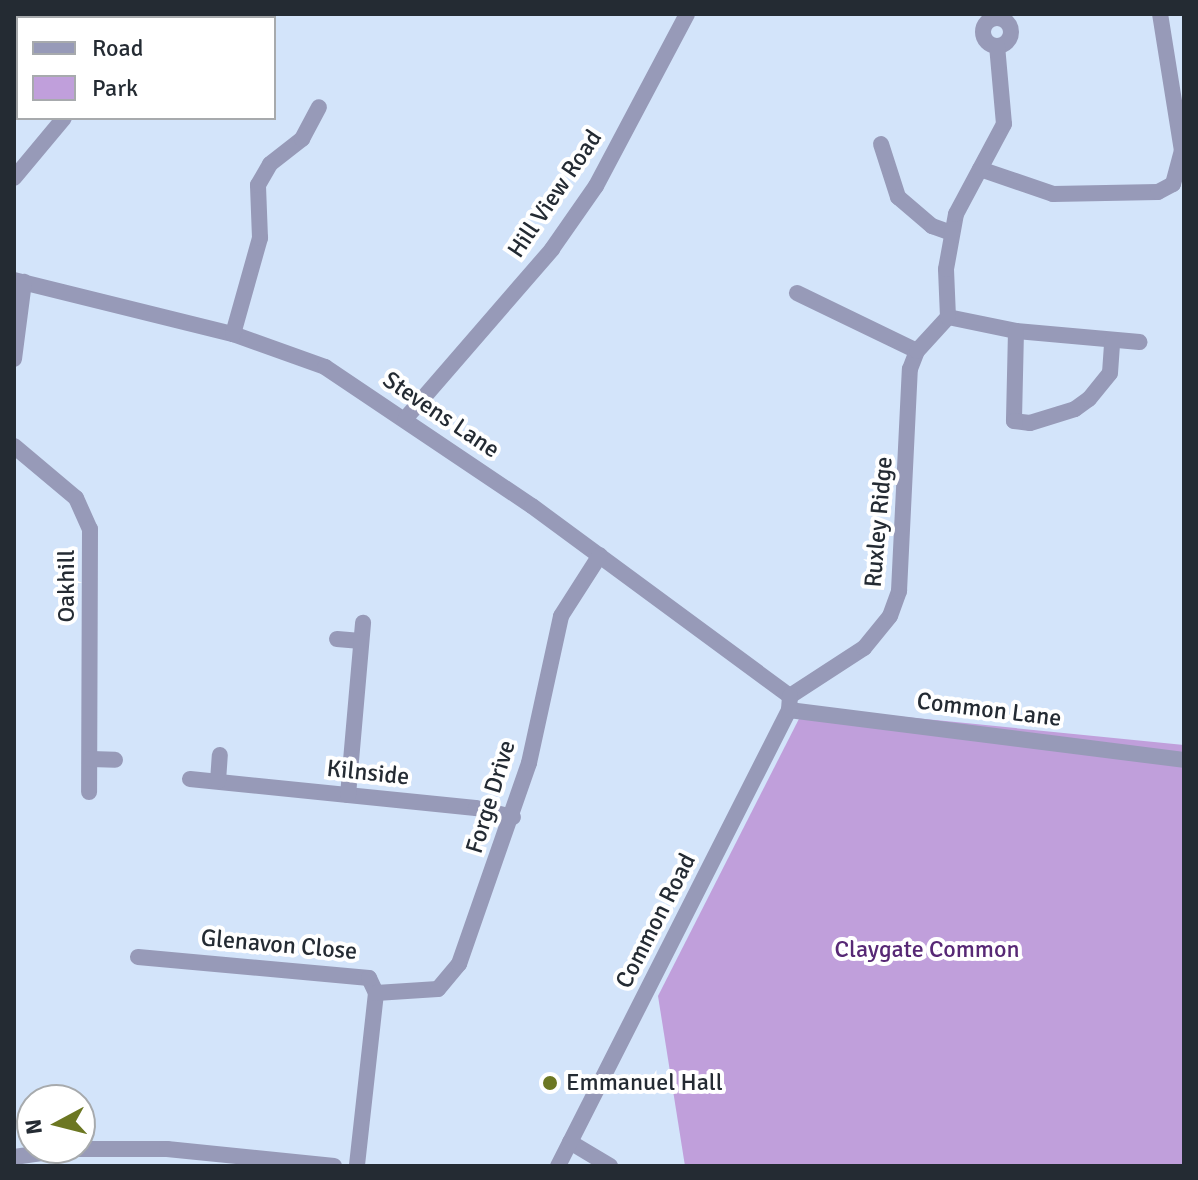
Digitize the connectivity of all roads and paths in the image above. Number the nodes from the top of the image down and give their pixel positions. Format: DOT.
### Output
graph roads {
  1 [pos="687,14"];
  2 [pos="1160,14"];
  3 [pos="996,16"];
  4 [pos="319,107"];
  5 [pos="62,120"];
  6 [pos="881,144"];
  7 [pos="980,169"];
  8 [pos="14,178"];
  9 [pos="951,233"];
  10 [pos="19,281"];
  11 [pos="797,293"];
  12 [pos="948,317"];
  13 [pos="1016,331"];
  14 [pos="233,334"];
  15 [pos="1112,341"];
  16 [pos="1140,342"];
  17 [pos="917,351"];
  18 [pos="14,359"];
  19 [pos="405,419"];
  20 [pos="14,446"];
  21 [pos="600,555"];
  22 [pos="363,623"];
  23 [pos="337,639"];
  24 [pos="361,641"];
  25 [pos="789,703"];
  26 [pos="220,755"];
  27 [pos="91,759"];
  28 [pos="115,760"];
  29 [pos="1184,760"];
  30 [pos="190,779"];
  31 [pos="218,781"];
  32 [pos="89,792"];
  33 [pos="348,795"];
  34 [pos="513,817"];
  35 [pos="138,957"];
  36 [pos="376,993"];
  37 [pos="570,1142"];
  38 [pos="14,1157"];
  39 [pos="334,1166"];
  40 [pos="357,1166"];
  41 [pos="558,1166"];
  42 [pos="610,1166"];
  1 -- 19 [label="street, Hill View Road"];
  2 -- 7 [label="street"];
  3 -- 7 [label="street"];
  4 -- 14 [label="street"];
  5 -- 8 [label="street"];
  6 -- 9 [label="street"];
  7 -- 9 [label="street"];
  9 -- 12 [label="street"];
  10 -- 14 [label="street, Stevens Lane"];
  10 -- 18 [label="street"];
  11 -- 17 [label="street"];
  12 -- 13 [label="street"];
  12 -- 17 [label="street"];
  13 -- 15 [label="street"];
  13 -- 15 [label="street"];
  14 -- 19 [label="street, Stevens Lane"];
  15 -- 16 [label="street"];
  17 -- 25 [label="street, Ruxley Ridge"];
  19 -- 21 [label="street, Stevens Lane"];
  20 -- 27 [label="street, Oakhill"];
  21 -- 25 [label="street, Stevens Lane"];
  21 -- 34 [label="street, Forge Drive"];
  22 -- 24 [label="street"];
  23 -- 24 [label="street"];
  24 -- 33 [label="street"];
  25 -- 29 [label="street, Common Lane"];
  25 -- 37 [label="street, Common Road"];
  26 -- 31 [label="street"];
  27 -- 28 [label="street"];
  27 -- 32 [label="street, Oakhill"];
  30 -- 31 [label="street, Kilnside"];
  31 -- 33 [label="street, Kilnside"];
  33 -- 34 [label="street, Kilnside"];
  34 -- 36 [label="street, Forge Drive"];
  35 -- 36 [label="street, Glenavon Close"];
  36 -- 40 [label="street, Glenavon Close"];
  37 -- 41 [label="street, Common Road"];
  37 -- 42 [label="street"];
  38 -- 39 [label="street"];
}
